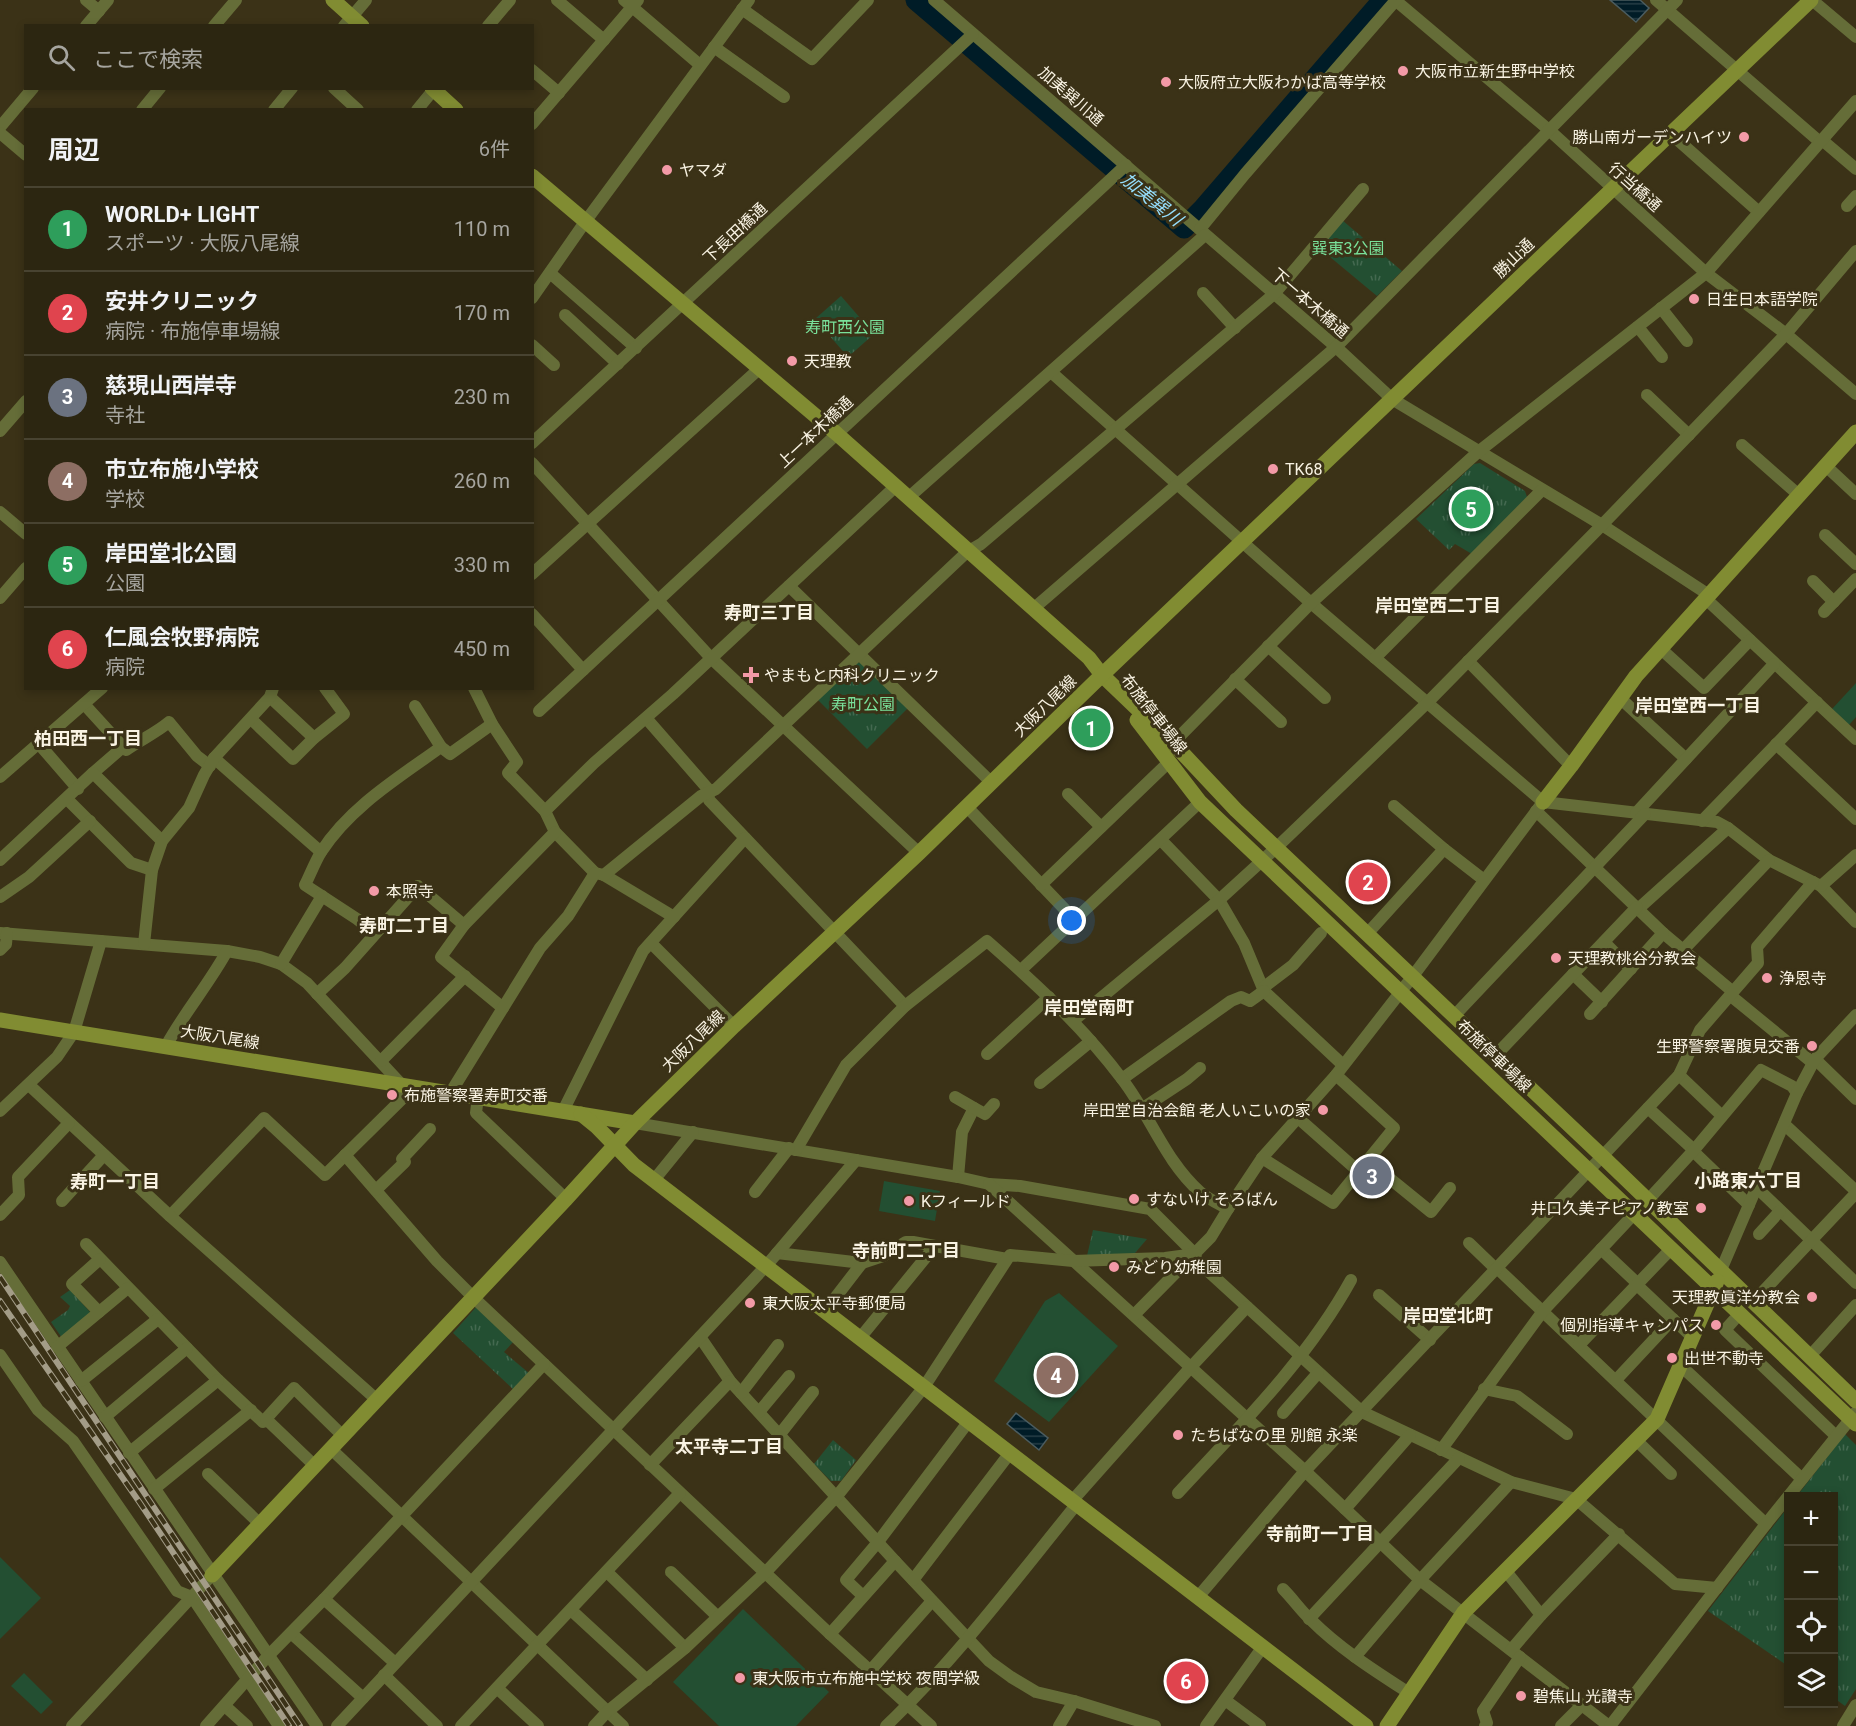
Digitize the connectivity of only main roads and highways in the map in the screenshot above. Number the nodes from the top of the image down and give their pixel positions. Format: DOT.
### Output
graph roads {
  1 [pos="333,0"];
  2 [pos="1812,0"];
  3 [pos="353,22"];
  4 [pos="435,90"];
  5 [pos="454,108"];
  6 [pos="534,178"];
  7 [pos="1856,432"];
  8 [pos="1242,542"];
  9 [pos="1102,675"];
  10 [pos="1539,807"];
  11 [pos="0,1020"];
  12 [pos="581,1114"];
  13 [pos="634,1123"];
  14 [pos="615,1145"];
  15 [pos="1721,1270"];
  16 [pos="1713,1289"];
  17 [pos="1856,1401"];
  18 [pos="1852,1420"];
  19 [pos="212,1575"];
  20 [pos="1366,1726"];
  21 [pos="1387,1726"];
  1 -- 3 [label="main road"];
  2 -- 8 [label="main road, 勝山通"];
  4 -- 5 [label="main road"];
  6 -- 9 [label="main road"];
  7 -- 10 [label="main road"];
  8 -- 9 [label="main road, 大阪八尾線"];
  9 -- 13 [label="main road, 大阪八尾線"];
  9 -- 15 [label="main road, 布施停車場線"];
  9 -- 16 [label="main road, 布施停車場線"];
  11 -- 12 [label="main road, 大阪八尾線"];
  12 -- 13 [label="main road, 大阪八尾線"];
  12 -- 14 [label="main road"];
  13 -- 14 [label="main road"];
  14 -- 19 [label="main road"];
  14 -- 20 [label="main road"];
  15 -- 16 [label="main road"];
  15 -- 17 [label="main road, 布施停車場線"];
  16 -- 18 [label="main road, 布施停車場線"];
  16 -- 21 [label="main road"];
}
